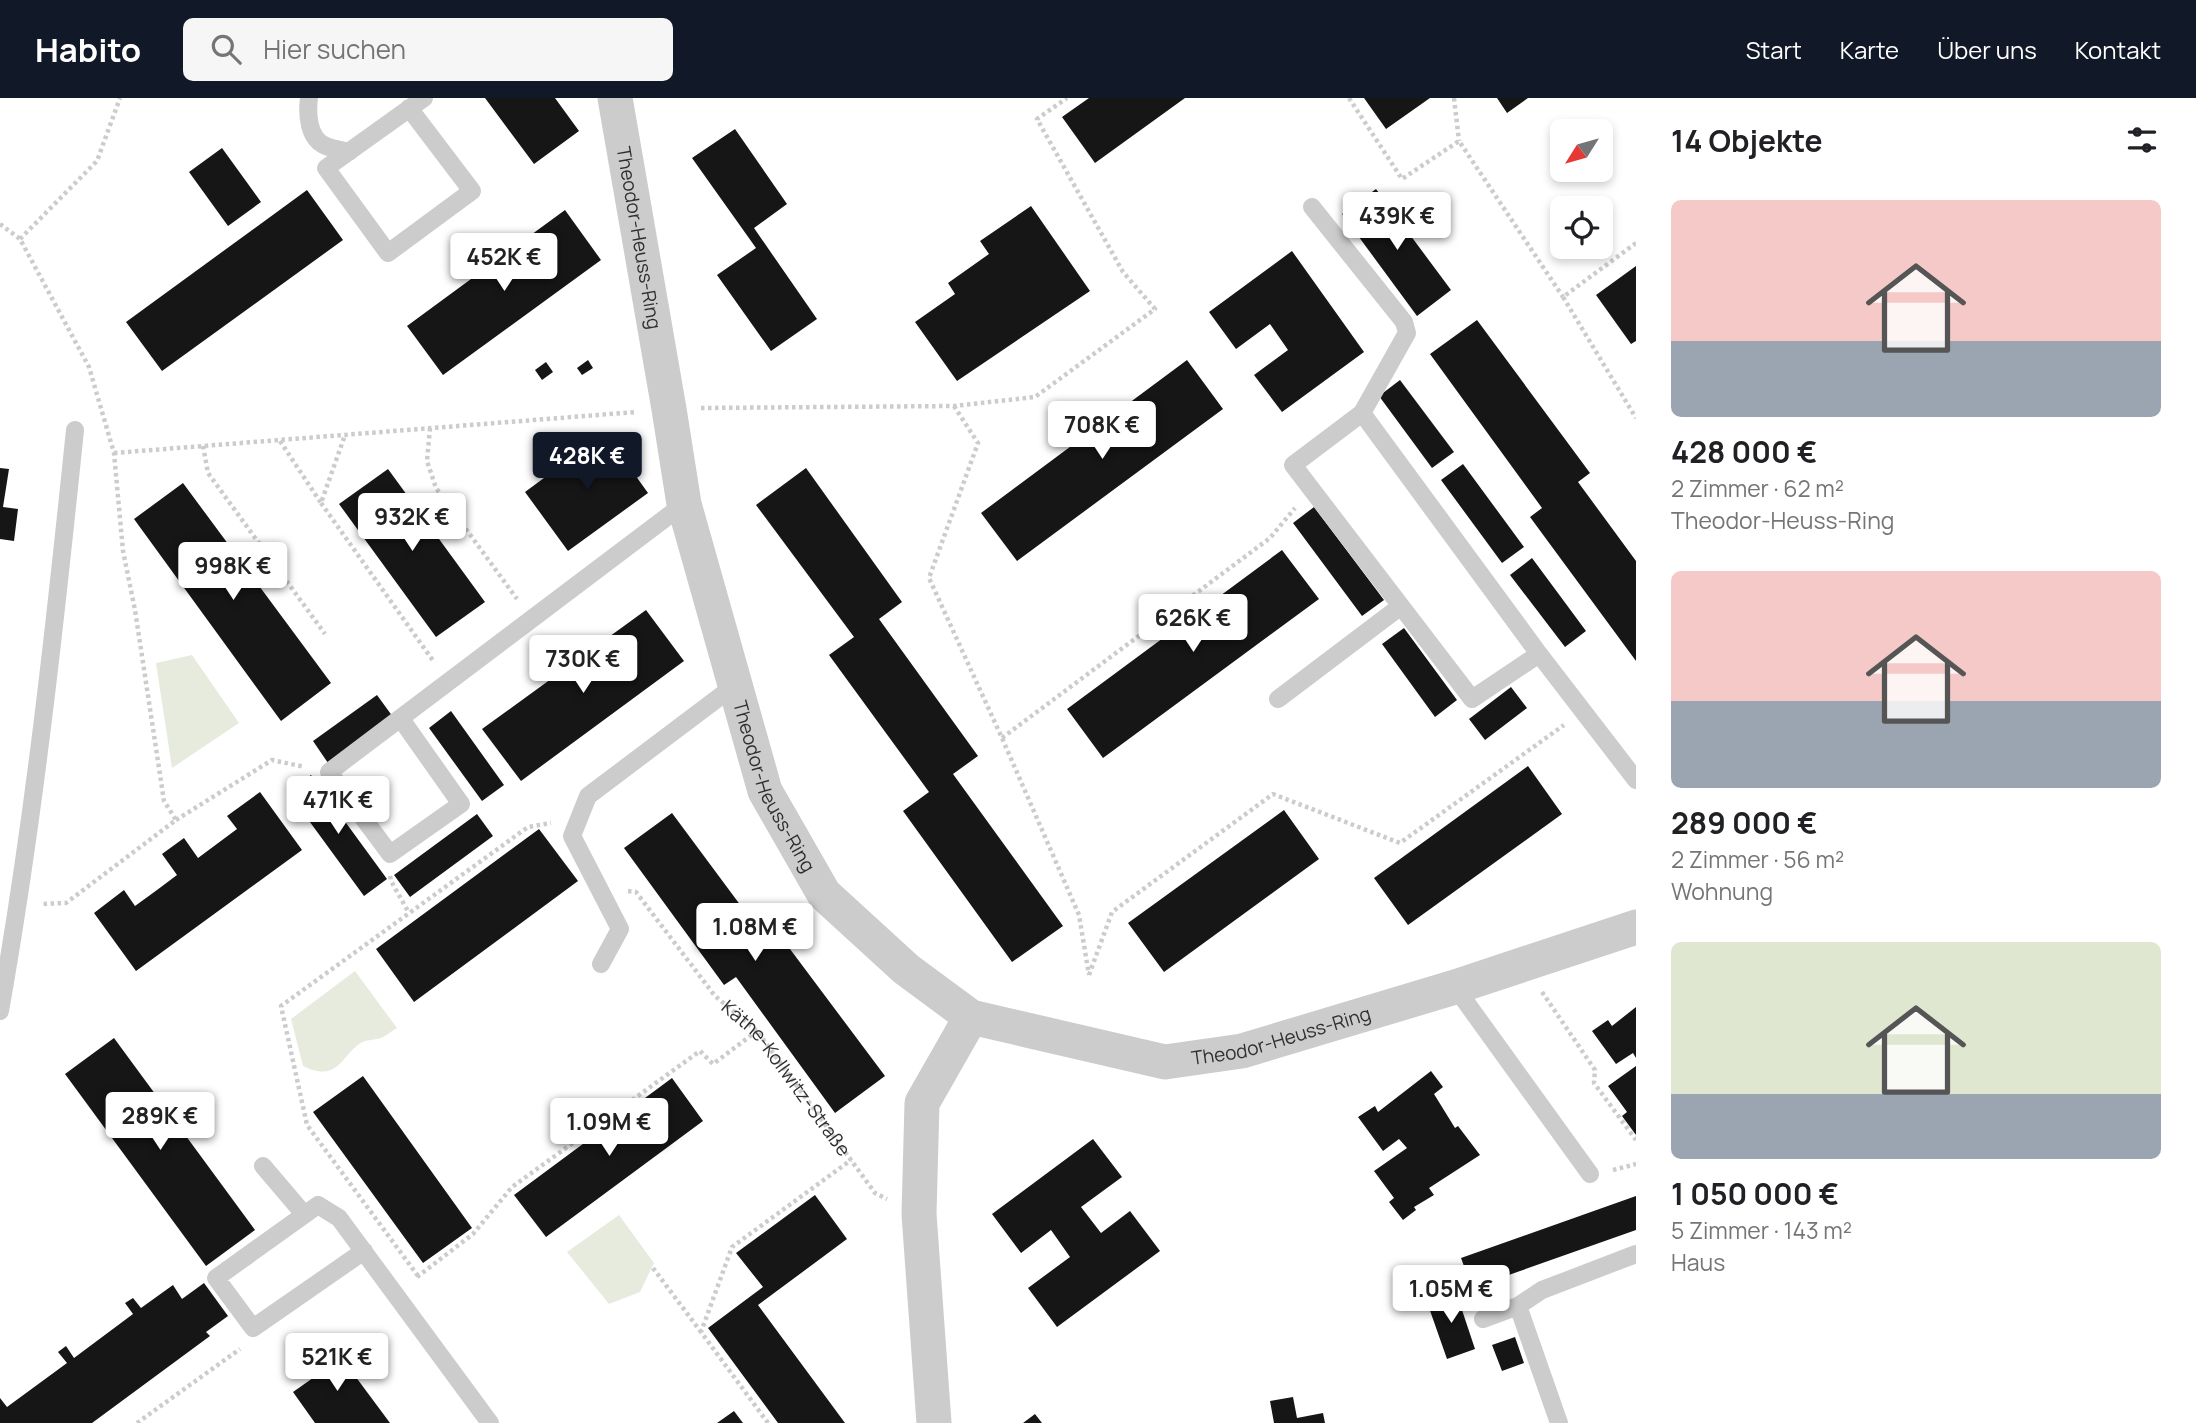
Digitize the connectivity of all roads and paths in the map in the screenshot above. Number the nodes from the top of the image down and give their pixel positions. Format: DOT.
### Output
graph roads {
  1 [pos="120,98"];
  2 [pos="309,98"];
  3 [pos="615,98"];
  4 [pos="1067,98"];
  5 [pos="1349,98"];
  6 [pos="1454,98"];
  7 [pos="417,103"];
  8 [pos="1459,141"];
  9 [pos="349,152"];
  10 [pos="1312,206"];
  11 [pos="0,224"];
  12 [pos="20,239"];
  13 [pos="1636,243"];
  14 [pos="1563,297"];
  15 [pos="1155,309"];
  16 [pos="954,406"];
  17 [pos="1362,413"];
  18 [pos="1636,418"];
  19 [pos="430,428"];
  20 [pos="75,430"];
  21 [pos="345,435"];
  22 [pos="279,440"];
  23 [pos="203,446"];
  24 [pos="1305,482"];
  25 [pos="321,502"];
  26 [pos="684,504"];
  27 [pos="1401,606"];
  28 [pos="532,620"];
  29 [pos="325,634"];
  30 [pos="1539,654"];
  31 [pos="449,683"];
  32 [pos="733,686"];
  33 [pos="1278,699"];
  34 [pos="1584,710"];
  35 [pos="401,719"];
  36 [pos="1002,738"];
  37 [pos="330,772"];
  38 [pos="1636,780"];
  39 [pos="176,820"];
  40 [pos="575,826"];
  41 [pos="390,855"];
  42 [pos="600,891"];
  43 [pos="19,905"];
  44 [pos="409,913"];
  45 [pos="1636,928"];
  46 [pos="601,964"];
  47 [pos="1523,965"];
  48 [pos="1455,987"];
  49 [pos="0,1012"];
  50 [pos="971,1017"];
  51 [pos="757,1031"];
  52 [pos="1636,1140"];
  53 [pos="851,1160"];
  54 [pos="263,1167"];
  55 [pos="1590,1174"];
  56 [pos="303,1213"];
  57 [pos="919,1214"];
  58 [pos="364,1251"];
  59 [pos="1636,1254"];
  60 [pos="653,1268"];
  61 [pos="418,1276"];
  62 [pos="395,1294"];
  63 [pos="1518,1306"];
  64 [pos="1483,1319"];
  65 [pos="253,1328"];
  66 [pos="701,1332"];
  67 [pos="137,1423"];
  68 [pos="490,1423"];
  69 [pos="768,1423"];
  70 [pos="934,1423"];
  71 [pos="1559,1423"];
  1 -- 12 [label="path"];
  2 -- 9 [label="lane"];
  3 -- 26 [label="street, Theodor-Heuss-Ring"];
  4 -- 15 [label="path"];
  5 -- 8 [label="path"];
  6 -- 8 [label="path"];
  7 -- 9 [label="lane"];
  7 -- 9 [label="lane"];
  8 -- 14 [label="path"];
  10 -- 17 [label="lane"];
  11 -- 12 [label="path"];
  12 -- 39 [label="path"];
  13 -- 14 [label="path"];
  14 -- 18 [label="path"];
  16 -- 36 [label="path"];
  17 -- 24 [label="lane"];
  17 -- 30 [label="lane"];
  19 -- 28 [label="path"];
  20 -- 43 [label="lane"];
  21 -- 25 [label="path"];
  22 -- 25 [label="path"];
  23 -- 29 [label="path"];
  24 -- 27 [label="lane"];
  24 -- 36 [label="path"];
  25 -- 31 [label="path"];
  26 -- 28 [label="lane"];
  26 -- 32 [label="street, Theodor-Heuss-Ring"];
  27 -- 30 [label="lane"];
  27 -- 33 [label="lane"];
  28 -- 31 [label="lane"];
  30 -- 34 [label="lane"];
  31 -- 35 [label="lane"];
  32 -- 40 [label="lane"];
  32 -- 50 [label="street, Theodor-Heuss-Ring"];
  34 -- 36 [label="path"];
  34 -- 38 [label="lane"];
  35 -- 37 [label="lane"];
  35 -- 41 [label="lane"];
  37 -- 39 [label="path"];
  37 -- 41 [label="lane"];
  39 -- 43 [label="path"];
  40 -- 42 [label="lane"];
  40 -- 44 [label="path"];
  41 -- 44 [label="path"];
  42 -- 46 [label="lane"];
  42 -- 51 [label="path, Käthe-Kollwitz-Straße"];
  43 -- 49 [label="lane"];
  44 -- 61 [label="path"];
  45 -- 47 [label="street, Theodor-Heuss-Ring"];
  47 -- 48 [label="street, Theodor-Heuss-Ring"];
  47 -- 52 [label="path"];
  48 -- 50 [label="street, Theodor-Heuss-Ring"];
  48 -- 55 [label="lane"];
  50 -- 57 [label="street"];
  51 -- 53 [label="path, Käthe-Kollwitz-Straße"];
  51 -- 61 [label="path"];
  53 -- 57 [label="path, Käthe-Kollwitz-Straße"];
  53 -- 66 [label="path"];
  54 -- 56 [label="lane"];
  56 -- 58 [label="lane"];
  56 -- 65 [label="lane"];
  57 -- 70 [label="street"];
  58 -- 62 [label="lane"];
  58 -- 65 [label="lane"];
  59 -- 63 [label="lane"];
  60 -- 66 [label="path"];
  61 -- 62 [label="path"];
  62 -- 68 [label="lane"];
  63 -- 64 [label="lane"];
  63 -- 71 [label="lane"];
  65 -- 67 [label="path"];
  66 -- 69 [label="path"];
}
